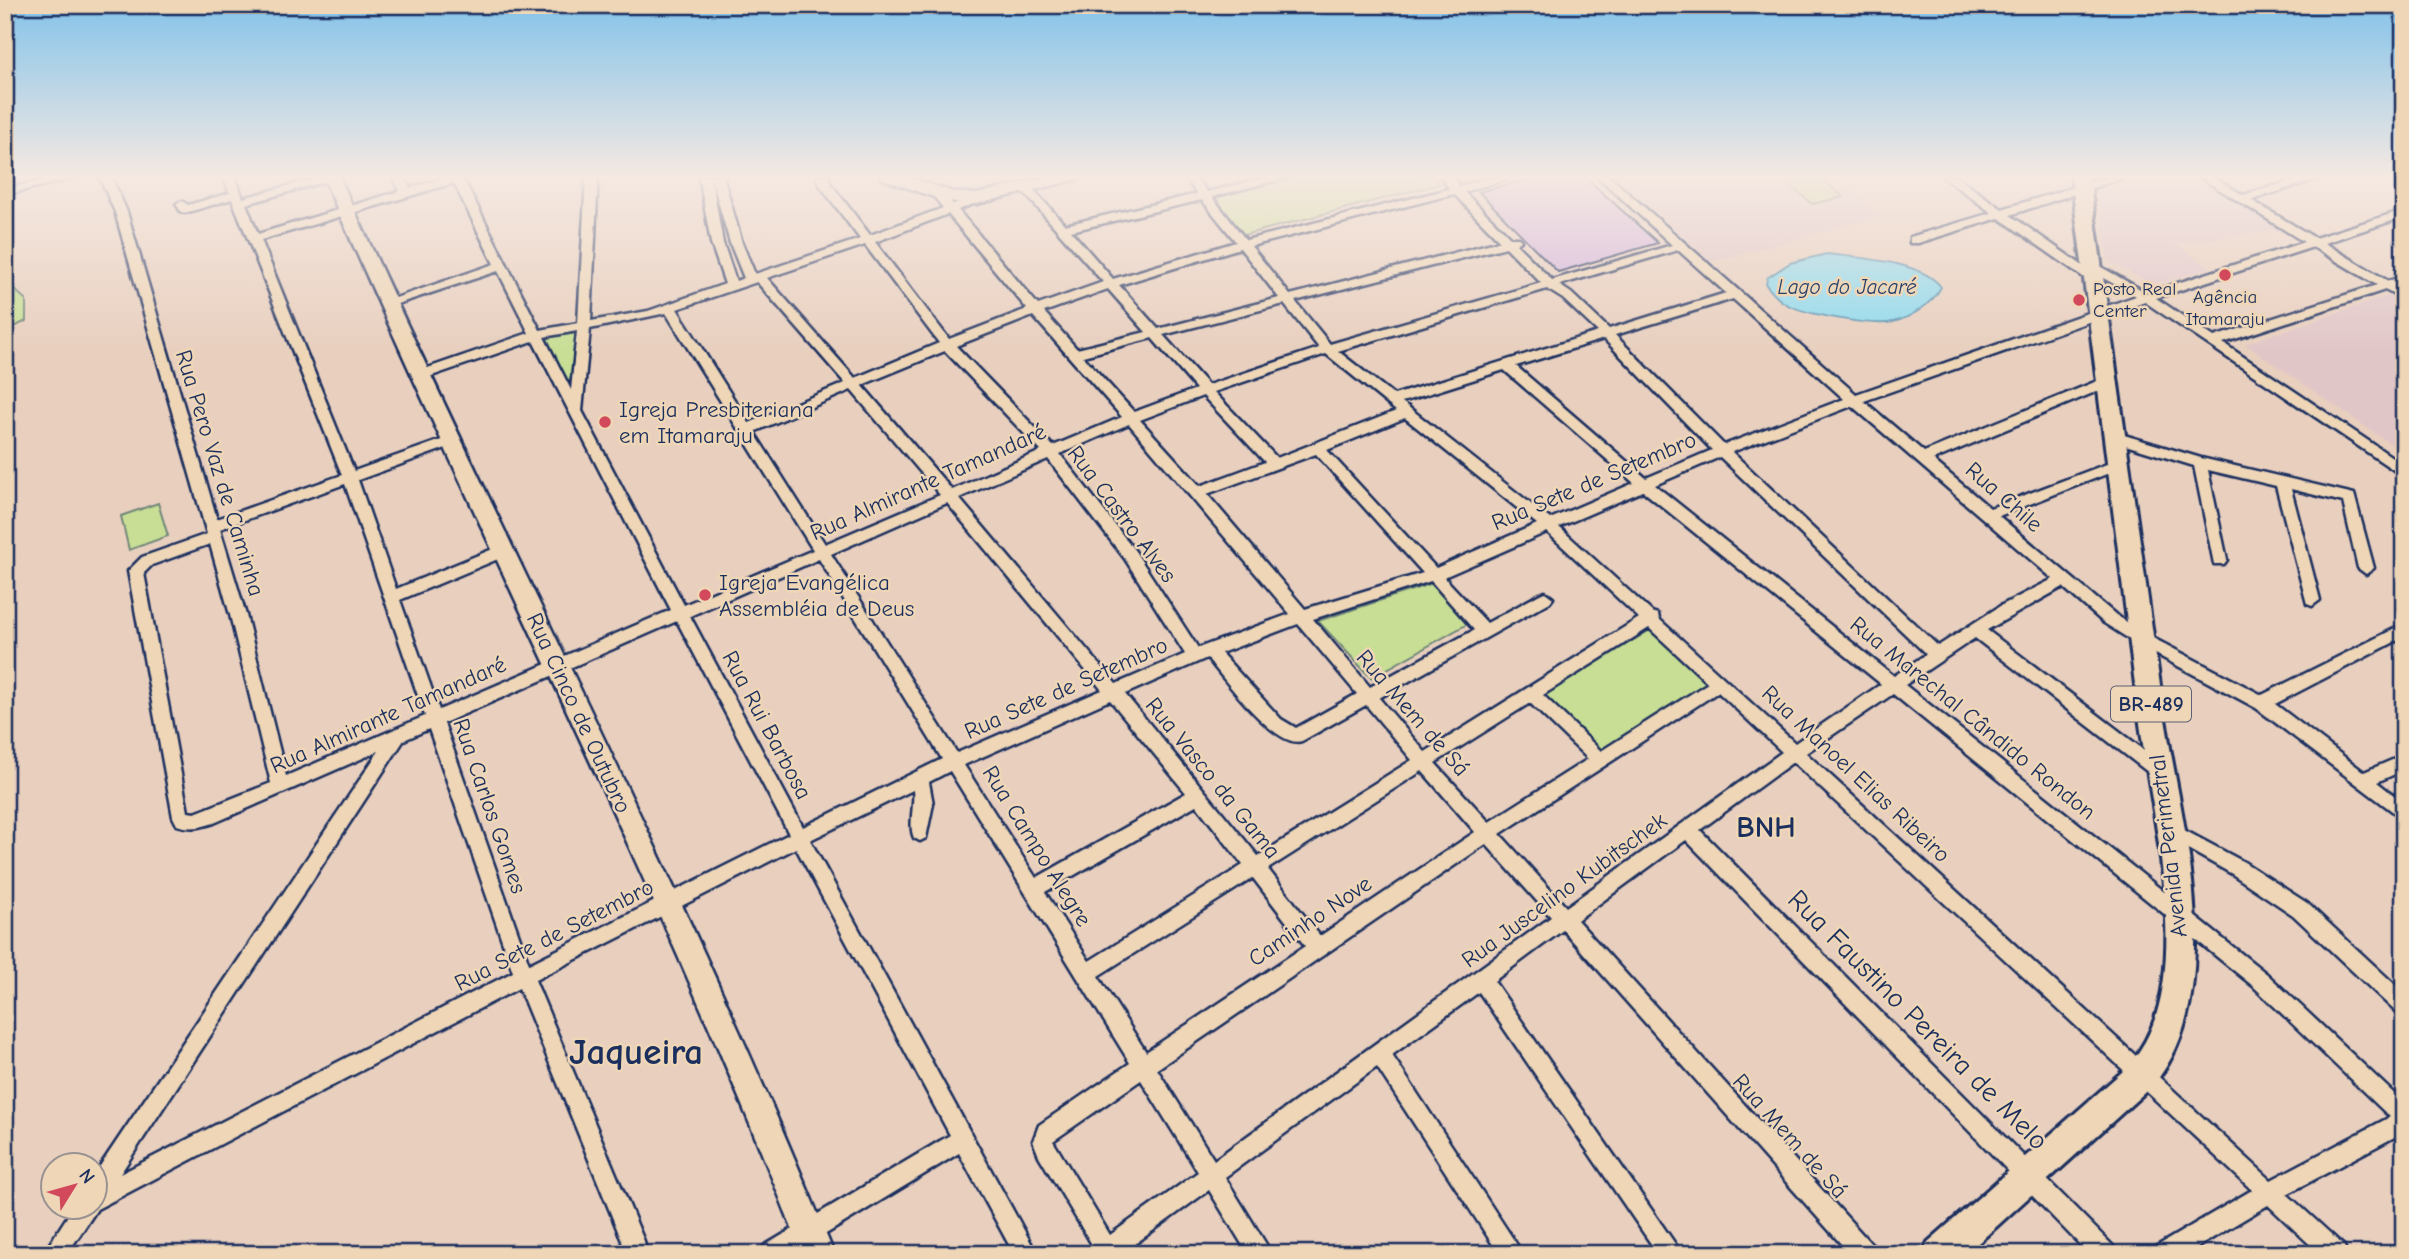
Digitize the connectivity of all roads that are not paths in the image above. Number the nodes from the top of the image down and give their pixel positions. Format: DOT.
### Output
graph roads {
  1 [pos="127,235"];
  2 [pos="255,235"];
  3 [pos="267,235"];
  4 [pos="356,235"];
  5 [pos="486,235"];
  6 [pos="589,235"];
  7 [pos="716,235"];
  8 [pos="734,235"];
  9 [pos="864,235"];
  10 [pos="882,235"];
  11 [pos="972,235"];
  12 [pos="1068,235"];
  13 [pos="1236,235"];
  14 [pos="1273,235"];
  15 [pos="1506,235"];
  16 [pos="1667,235"];
  17 [pos="1931,235"];
  18 [pos="2036,235"];
  19 [pos="2087,235"];
  20 [pos="2300,235"];
  21 [pos="2335,235"];
  22 [pos="1508,237"];
  23 [pos="256,238"];
  24 [pos="868,240"];
  25 [pos="1914,240"];
  26 [pos="2312,242"];
  27 [pos="1243,243"];
  28 [pos="1680,246"];
  29 [pos="500,266"];
  30 [pos="2092,269"];
  31 [pos="755,278"];
  32 [pos="2404,280"];
  33 [pos="1111,284"];
  34 [pos="732,286"];
  35 [pos="2387,286"];
  36 [pos="1559,288"];
  37 [pos="1735,294"];
  38 [pos="1283,295"];
  39 [pos="2151,296"];
  40 [pos="2404,296"];
  41 [pos="387,303"];
  42 [pos="669,307"];
  43 [pos="1035,310"];
  44 [pos="2098,313"];
  45 [pos="584,327"];
  46 [pos="1150,328"];
  47 [pos="1606,333"];
  48 [pos="536,335"];
  49 [pos="2218,340"];
  50 [pos="947,345"];
  51 [pos="1326,348"];
  52 [pos="1071,351"];
  53 [pos="1505,364"];
  54 [pos="421,375"];
  55 [pos="2107,382"];
  56 [pos="854,383"];
  57 [pos="1204,389"];
  58 [pos="1392,400"];
  59 [pos="1854,400"];
  60 [pos="576,410"];
  61 [pos="1406,412"];
  62 [pos="1131,418"];
  63 [pos="745,430"];
  64 [pos="2115,437"];
  65 [pos="452,441"];
  66 [pos="1318,448"];
  67 [pos="1723,451"];
  68 [pos="1051,453"];
  69 [pos="1924,458"];
  70 [pos="2404,462"];
  71 [pos="1274,463"];
  72 [pos="2200,463"];
  73 [pos="2118,465"];
  74 [pos="2404,472"];
  75 [pos="350,478"];
  76 [pos="2282,482"];
  77 [pos="1645,485"];
  78 [pos="1197,492"];
  79 [pos="949,497"];
  80 [pos="1990,514"];
  81 [pos="1548,525"];
  82 [pos="212,532"];
  83 [pos="505,550"];
  84 [pos="822,553"];
  85 [pos="2219,560"];
  86 [pos="2365,568"];
  87 [pos="1436,574"];
  88 [pos="2063,580"];
  89 [pos="392,597"];
  90 [pos="1545,598"];
  91 [pos="2312,600"];
  92 [pos="683,613"];
  93 [pos="1301,616"];
  94 [pos="1652,618"];
  95 [pos="2404,630"];
  96 [pos="1485,631"];
  97 [pos="1975,631"];
  98 [pos="2143,640"];
  99 [pos="1202,653"];
  100 [pos="1937,655"];
  101 [pos="556,666"];
  102 [pos="1720,683"];
  103 [pos="1894,687"];
  104 [pos="1114,691"];
  105 [pos="1531,694"];
  106 [pos="1368,696"];
  107 [pos="2262,703"];
  108 [pos="436,719"];
  109 [pos="399,735"];
  110 [pos="1793,753"];
  111 [pos="955,761"];
  112 [pos="1423,761"];
  113 [pos="1601,761"];
  114 [pos="2404,762"];
  115 [pos="2159,771"];
  116 [pos="920,778"];
  117 [pos="2363,780"];
  118 [pos="280,786"];
  119 [pos="1198,795"];
  120 [pos="2404,813"];
  121 [pos="1688,830"];
  122 [pos="2169,830"];
  123 [pos="1489,832"];
  124 [pos="920,833"];
  125 [pos="800,837"];
  126 [pos="1256,867"];
  127 [pos="1034,888"];
  128 [pos="665,902"];
  129 [pos="2178,913"];
  130 [pos="1565,917"];
  131 [pos="1317,947"];
  132 [pos="1087,973"];
  133 [pos="524,976"];
  134 [pos="1482,980"];
  135 [pos="2404,1006"];
  136 [pos="1379,1053"];
  137 [pos="1144,1065"];
  138 [pos="2143,1073"];
  139 [pos="2404,1119"];
  140 [pos="963,1139"];
  141 [pos="1212,1174"];
  142 [pos="108,1176"];
  143 [pos="2031,1177"];
  144 [pos="108,1190"];
  145 [pos="2271,1191"];
  146 [pos="77,1220"];
  147 [pos="814,1243"];
  148 [pos="1105,1252"];
  149 [pos="54,1254"];
  150 [pos="635,1254"];
  151 [pos="772,1254"];
  152 [pos="1027,1254"];
  153 [pos="1261,1254"];
  154 [pos="1512,1254"];
  155 [pos="1671,1254"];
  156 [pos="1865,1254"];
  157 [pos="1940,1254"];
  158 [pos="2105,1254"];
  159 [pos="2165,1254"];
  160 [pos="2336,1254"];
  1 -- 82 [label="street, Rua Pero Vaz de Caminha"];
  2 -- 23 [label="street, Rua Carlos Gomes"];
  3 -- 23 [label="street"];
  4 -- 41 [label="street, Rua Cinco de Outubro"];
  5 -- 29 [label="street, Rua Rui Barbosa"];
  6 -- 45 [label="street"];
  7 -- 34 [label="street"];
  8 -- 31 [label="street, Rua Vasco da Gama"];
  9 -- 24 [label="street, Rua Castro Alves"];
  10 -- 24 [label="street"];
  11 -- 43 [label="street, Rua Mem de Sá"];
  12 -- 33 [label="street"];
  13 -- 27 [label="street, Rua Manoel Elias Ribeiro"];
  14 -- 27 [label="street"];
  15 -- 22 [label="street"];
  16 -- 28 [label="street, Rua Chile"];
  17 -- 25 [label="street"];
  18 -- 30 [label="street"];
  19 -- 30 [label="main road, Avenida Perimetral / BR-489"];
  20 -- 26 [label="street"];
  21 -- 26 [label="street, Rua Sete de Setembro"];
  22 -- 36 [label="street"];
  22 -- 38 [label="street"];
  23 -- 75 [label="street, Rua Carlos Gomes"];
  24 -- 31 [label="street"];
  24 -- 50 [label="street, Rua Castro Alves"];
  26 -- 35 [label="street"];
  26 -- 39 [label="street, Rua Sete de Setembro"];
  27 -- 33 [label="street"];
  27 -- 38 [label="street, Rua Manoel Elias Ribeiro"];
  28 -- 36 [label="street, Rua Almirante Tamandaré"];
  28 -- 37 [label="street, Rua Chile"];
  29 -- 41 [label="street"];
  29 -- 48 [label="street, Rua Rui Barbosa"];
  30 -- 39 [label="street"];
  30 -- 44 [label="main road, Avenida Perimetral / BR-489"];
  31 -- 34 [label="street"];
  31 -- 56 [label="street, Rua Vasco da Gama"];
  32 -- 35 [label="street"];
  33 -- 43 [label="street"];
  33 -- 46 [label="street"];
  34 -- 42 [label="street"];
  35 -- 40 [label="street"];
  35 -- 49 [label="street"];
  36 -- 47 [label="street"];
  36 -- 51 [label="street, Rua Almirante Tamandaré"];
  37 -- 47 [label="street"];
  37 -- 59 [label="street, Rua Chile"];
  38 -- 46 [label="street"];
  38 -- 51 [label="street, Rua Manoel Elias Ribeiro"];
  39 -- 44 [label="street, Rua Sete de Setembro"];
  39 -- 49 [label="street"];
  41 -- 54 [label="street, Rua Cinco de Outubro"];
  42 -- 45 [label="street"];
  42 -- 63 [label="street, Rua Campo Alegre"];
  43 -- 50 [label="street"];
  43 -- 52 [label="street, Rua Mem de Sá"];
  44 -- 55 [label="main road, Avenida Perimetral / BR-489"];
  44 -- 59 [label="street, Rua Sete de Setembro"];
  45 -- 48 [label="street"];
  45 -- 60 [label="street"];
  46 -- 52 [label="street"];
  46 -- 57 [label="street"];
  47 -- 53 [label="street"];
  47 -- 67 [label="street"];
  48 -- 54 [label="street"];
  48 -- 60 [label="street, Rua Rui Barbosa"];
  49 -- 70 [label="street"];
  49 -- 74 [label="street"];
  50 -- 56 [label="street"];
  50 -- 68 [label="street, Rua Castro Alves"];
  51 -- 57 [label="street, Rua Almirante Tamandaré"];
  51 -- 58 [label="street, Rua Manoel Elias Ribeiro"];
  52 -- 62 [label="street, Rua Mem de Sá"];
  53 -- 58 [label="street"];
  53 -- 77 [label="street, Rua Marechal Cândido Rondon"];
  54 -- 65 [label="street, Rua Cinco de Outubro"];
  55 -- 64 [label="main road, Avenida Perimetral / BR-489"];
  55 -- 69 [label="street"];
  56 -- 63 [label="street"];
  56 -- 79 [label="street, Rua Vasco da Gama"];
  57 -- 62 [label="street, Rua Almirante Tamandaré"];
  57 -- 71 [label="street"];
  58 -- 61 [label="street, Rua Manoel Elias Ribeiro"];
  59 -- 67 [label="street, Rua Sete de Setembro"];
  59 -- 69 [label="street, Rua Chile"];
  60 -- 92 [label="street, Rua Rui Barbosa"];
  61 -- 66 [label="street"];
  61 -- 81 [label="street, Rua Manoel Elias Ribeiro"];
  62 -- 68 [label="street, Rua Almirante Tamandaré"];
  62 -- 78 [label="street, Rua Mem de Sá"];
  63 -- 84 [label="street, Rua Campo Alegre"];
  64 -- 72 [label="street"];
  64 -- 73 [label="main road, Avenida Perimetral / BR-489"];
  65 -- 75 [label="street"];
  65 -- 83 [label="street, Rua Cinco de Outubro"];
  66 -- 71 [label="street"];
  66 -- 87 [label="street"];
  67 -- 77 [label="street, Rua Sete de Setembro"];
  67 -- 100 [label="street"];
  68 -- 79 [label="street, Rua Almirante Tamandaré"];
  68 -- 99 [label="street, Rua Castro Alves"];
  69 -- 80 [label="street, Rua Chile"];
  71 -- 78 [label="street"];
  72 -- 76 [label="street"];
  72 -- 85 [label="street"];
  73 -- 80 [label="street"];
  73 -- 98 [label="main road, Avenida Perimetral / BR-489"];
  75 -- 82 [label="street"];
  75 -- 89 [label="street, Rua Carlos Gomes"];
  76 -- 86 [label="street"];
  76 -- 91 [label="street"];
  77 -- 81 [label="street, Rua Sete de Setembro"];
  77 -- 103 [label="street, Rua Marechal Cândido Rondon"];
  78 -- 93 [label="street, Rua Mem de Sá"];
  79 -- 84 [label="street, Rua Almirante Tamandaré"];
  79 -- 104 [label="street, Rua Vasco da Gama"];
  80 -- 88 [label="street, Rua Chile"];
  81 -- 87 [label="street, Rua Sete de Setembro"];
  81 -- 94 [label="street, Rua Manoel Elias Ribeiro"];
  82 -- 118 [label="street, Rua Pero Vaz de Caminha"];
  82 -- 118 [label="street, Rua Almirante Tamandaré"];
  83 -- 89 [label="street"];
  83 -- 101 [label="street, Rua Cinco de Outubro"];
  84 -- 92 [label="street, Rua Almirante Tamandaré"];
  84 -- 111 [label="street, Rua Campo Alegre"];
  87 -- 93 [label="street, Rua Sete de Setembro"];
  87 -- 96 [label="street"];
  88 -- 97 [label="street, Rua Juscelino Kubitschek"];
  88 -- 98 [label="street, Rua Chile"];
  89 -- 108 [label="street, Rua Carlos Gomes"];
  90 -- 96 [label="street"];
  92 -- 101 [label="street, Rua Almirante Tamandaré"];
  92 -- 125 [label="street, Rua Rui Barbosa"];
  93 -- 99 [label="street, Rua Sete de Setembro"];
  93 -- 106 [label="street, Rua Mem de Sá"];
  94 -- 102 [label="street, Rua Manoel Elias Ribeiro"];
  94 -- 105 [label="street"];
  95 -- 107 [label="street"];
  96 -- 106 [label="street"];
  97 -- 100 [label="street, Rua Juscelino Kubitschek"];
  97 -- 115 [label="street"];
  98 -- 107 [label="street, Rua Chile"];
  98 -- 115 [label="main road, Avenida Perimetral / BR-489"];
  99 -- 104 [label="street, Rua Sete de Setembro"];
  99 -- 106 [label="street, Rua Castro Alves"];
  100 -- 103 [label="street, Rua Juscelino Kubitschek"];
  101 -- 108 [label="street, Rua Almirante Tamandaré"];
  101 -- 128 [label="street, Rua Cinco de Outubro"];
  102 -- 110 [label="street, Rua Manoel Elias Ribeiro"];
  102 -- 113 [label="street, Caminho Nove"];
  103 -- 110 [label="street, Rua Juscelino Kubitschek"];
  103 -- 129 [label="street, Rua Marechal Cândido Rondon"];
  104 -- 111 [label="street, Rua Sete de Setembro"];
  104 -- 119 [label="street, Rua Vasco da Gama"];
  105 -- 112 [label="street"];
  105 -- 113 [label="street"];
  106 -- 112 [label="street, Rua Mem de Sá"];
  107 -- 117 [label="street, Rua Chile"];
  108 -- 109 [label="street, Rua Almirante Tamandaré"];
  108 -- 133 [label="street, Rua Carlos Gomes"];
  109 -- 118 [label="street, Rua Almirante Tamandaré"];
  109 -- 142 [label="street"];
  110 -- 121 [label="street, Rua Juscelino Kubitschek"];
  110 -- 138 [label="street, Rua Manoel Elias Ribeiro"];
  111 -- 116 [label="street, Rua Sete de Setembro"];
  111 -- 127 [label="street, Rua Campo Alegre"];
  112 -- 123 [label="street, Rua Mem de Sá"];
  112 -- 126 [label="street"];
  113 -- 123 [label="street, Caminho Nove"];
  114 -- 117 [label="street"];
  115 -- 122 [label="main road, Avenida Perimetral / BR-489"];
  116 -- 124 [label="street"];
  116 -- 125 [label="street, Rua Sete de Setembro"];
  117 -- 120 [label="street, Rua Chile"];
  119 -- 126 [label="street, Rua Vasco da Gama"];
  119 -- 127 [label="street"];
  121 -- 130 [label="street, Rua Juscelino Kubitschek"];
  121 -- 143 [label="street, Rua Faustino Pereira de Melo"];
  122 -- 129 [label="main road, Avenida Perimetral / BR-489"];
  122 -- 135 [label="street"];
  123 -- 130 [label="street, Rua Mem de Sá"];
  123 -- 131 [label="street, Caminho Nove"];
  125 -- 128 [label="street, Rua Sete de Setembro"];
  125 -- 140 [label="street, Rua Rui Barbosa"];
  126 -- 131 [label="street, Rua Vasco da Gama"];
  126 -- 132 [label="street"];
  127 -- 132 [label="street, Rua Campo Alegre"];
  128 -- 133 [label="street, Rua Sete de Setembro"];
  128 -- 147 [label="street, Rua Cinco de Outubro"];
  129 -- 138 [label="main road, Avenida Perimetral / BR-489"];
  129 -- 139 [label="street, Rua Marechal Cândido Rondon"];
  130 -- 134 [label="street, Rua Juscelino Kubitschek"];
  130 -- 156 [label="street, Rua Mem de Sá"];
  131 -- 137 [label="street, Caminho Nove"];
  132 -- 137 [label="street, Rua Campo Alegre"];
  133 -- 144 [label="street, Rua Sete de Setembro"];
  133 -- 150 [label="street, Rua Carlos Gomes"];
  134 -- 136 [label="street, Rua Juscelino Kubitschek"];
  134 -- 155 [label="street"];
  136 -- 141 [label="street, Rua Juscelino Kubitschek"];
  136 -- 154 [label="street"];
  137 -- 141 [label="street, Rua Campo Alegre"];
  137 -- 148 [label="street, Caminho Nove"];
  138 -- 143 [label="main road, Avenida Perimetral / BR-489"];
  138 -- 145 [label="street, Rua Manoel Elias Ribeiro"];
  139 -- 145 [label="street"];
  140 -- 147 [label="street"];
  140 -- 152 [label="street, Rua Rui Barbosa"];
  141 -- 148 [label="street, Rua Juscelino Kubitschek"];
  141 -- 153 [label="street, Rua Campo Alegre"];
  143 -- 157 [label="main road, Avenida Perimetral / BR-489"];
  143 -- 158 [label="street, Rua Faustino Pereira de Melo"];
  145 -- 159 [label="street"];
  145 -- 160 [label="street, Rua Manoel Elias Ribeiro"];
  146 -- 149 [label="street"];
  147 -- 151 [label="street"];
}
